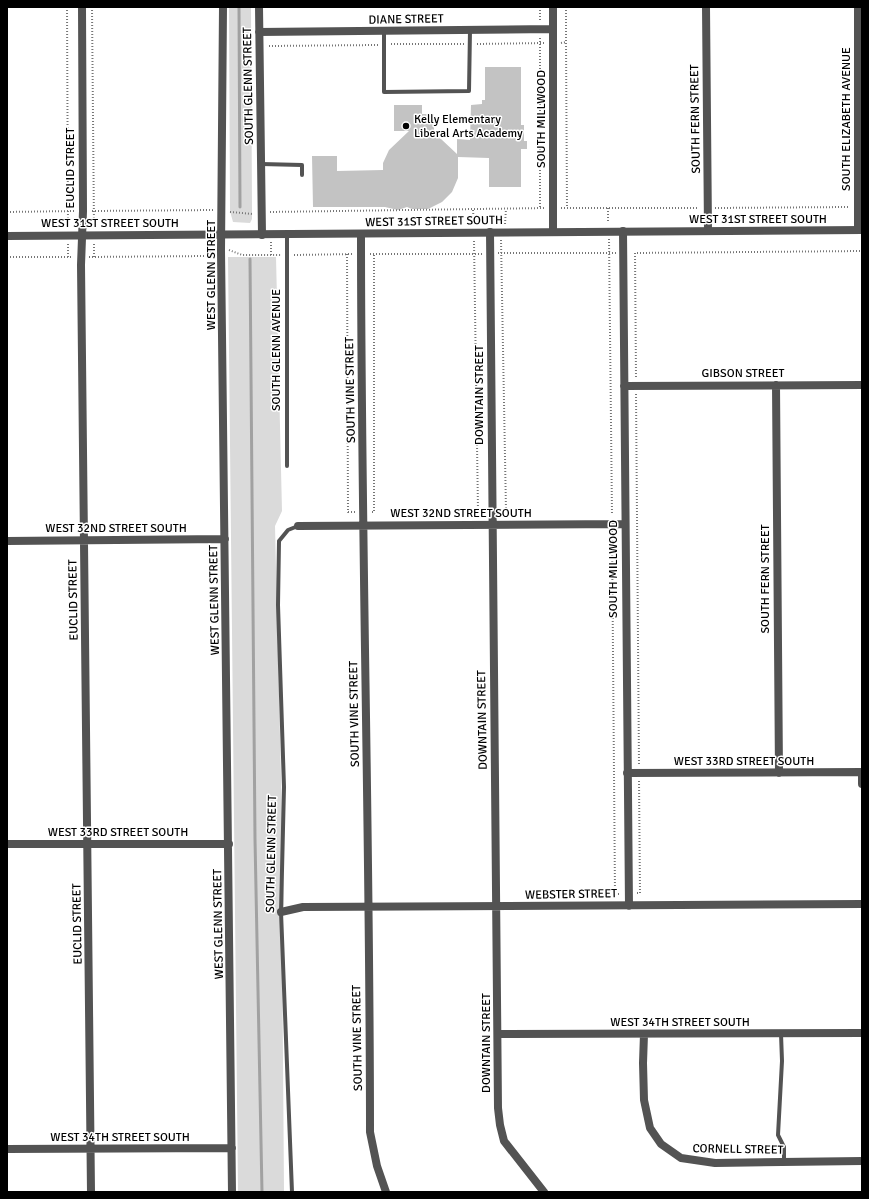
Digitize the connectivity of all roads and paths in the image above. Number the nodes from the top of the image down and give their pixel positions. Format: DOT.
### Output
graph roads {
  1 [pos="67,7"];
  2 [pos="82,7"];
  3 [pos="92,7"];
  4 [pos="223,7"];
  5 [pos="259,7"];
  6 [pos="540,7"];
  7 [pos="553,7"];
  8 [pos="566,7"];
  9 [pos="706,7"];
  10 [pos="858,7"];
  11 [pos="540,29"];
  12 [pos="553,29"];
  13 [pos="470,30"];
  14 [pos="384,31"];
  15 [pos="259,32"];
  16 [pos="566,42"];
  17 [pos="261,164"];
  18 [pos="302,175"];
  19 [pos="858,207"];
  20 [pos="540,208"];
  21 [pos="553,208"];
  22 [pos="608,208"];
  23 [pos="708,208"];
  24 [pos="68,211"];
  25 [pos="83,211"];
  26 [pos="94,211"];
  27 [pos="223,211"];
  28 [pos="7,212"];
  29 [pos="261,213"];
  30 [pos="860,230"];
  31 [pos="609,231"];
  32 [pos="623,231"];
  33 [pos="708,231"];
  34 [pos="490,232"];
  35 [pos="553,232"];
  36 [pos="262,234"];
  37 [pos="271,234"];
  38 [pos="361,234"];
  39 [pos="223,235"];
  40 [pos="287,235"];
  41 [pos="7,236"];
  42 [pos="68,236"];
  43 [pos="82,236"];
  44 [pos="94,236"];
  45 [pos="221,250"];
  46 [pos="862,251"];
  47 [pos="609,253"];
  48 [pos="623,253"];
  49 [pos="635,253"];
  50 [pos="361,254"];
  51 [pos="490,254"];
  52 [pos="271,255"];
  53 [pos="287,255"];
  54 [pos="81,256"];
  55 [pos="7,257"];
  56 [pos="68,257"];
  57 [pos="94,257"];
  58 [pos="776,385"];
  59 [pos="862,385"];
  60 [pos="624,386"];
  61 [pos="636,386"];
  62 [pos="287,466"];
  63 [pos="612,524"];
  64 [pos="625,524"];
  65 [pos="491,525"];
  66 [pos="298,526"];
  67 [pos="363,526"];
  68 [pos="225,539"];
  69 [pos="7,540"];
  70 [pos="84,540"];
  71 [pos="862,772"];
  72 [pos="627,773"];
  73 [pos="639,773"];
  74 [pos="779,773"];
  75 [pos="862,784"];
  76 [pos="7,844"];
  77 [pos="88,844"];
  78 [pos="229,844"];
  79 [pos="628,894"];
  80 [pos="862,904"];
  81 [pos="497,906"];
  82 [pos="629,906"];
  83 [pos="368,907"];
  84 [pos="281,912"];
  85 [pos="862,1033"];
  86 [pos="498,1034"];
  87 [pos="644,1034"];
  88 [pos="781,1034"];
  89 [pos="7,1148"];
  90 [pos="232,1148"];
  91 [pos="90,1149"];
  92 [pos="784,1162"];
  93 [pos="862,1162"];
  94 [pos="91,1192"];
  95 [pos="232,1192"];
  96 [pos="292,1192"];
  97 [pos="386,1192"];
  98 [pos="544,1192"];
  1 -- 24 [label="path"];
  2 -- 25 [label="street, EUCLID STREET"];
  3 -- 26 [label="path"];
  4 -- 27 [label="street, WEST GLENN STREET"];
  5 -- 15 [label="street, SOUTH GLENN STREET"];
  6 -- 11 [label="path"];
  7 -- 12 [label="street, SOUTH MILLWOOD"];
  8 -- 16 [label="path"];
  9 -- 23 [label="street, SOUTH FERN STREET"];
  10 -- 19 [label="street, SOUTH ELIZABETH AVENUE"];
  11 -- 12 [label="street, DIANE STREET"];
  11 -- 13 [label="street, DIANE STREET"];
  11 -- 20 [label="path"];
  12 -- 21 [label="street, SOUTH MILLWOOD"];
  13 -- 14 [label="street, DIANE STREET"];
  13 -- 14 [label="lane"];
  14 -- 15 [label="street, DIANE STREET"];
  15 -- 17 [label="street, SOUTH GLENN STREET"];
  17 -- 18 [label="lane"];
  17 -- 29 [label="street"];
  19 -- 23 [label="path"];
  19 -- 30 [label="street, SOUTH ELIZABETH AVENUE"];
  20 -- 21 [label="path"];
  20 -- 29 [label="path"];
  21 -- 22 [label="path"];
  21 -- 35 [label="street, SOUTH MILLWOOD"];
  22 -- 23 [label="path"];
  22 -- 31 [label="path"];
  23 -- 33 [label="street, SOUTH FERN STREET"];
  24 -- 25 [label="path"];
  24 -- 28 [label="path"];
  24 -- 42 [label="path"];
  25 -- 26 [label="path"];
  25 -- 43 [label="street, EUCLID STREET"];
  26 -- 27 [label="path"];
  26 -- 44 [label="path"];
  27 -- 29 [label="path"];
  27 -- 39 [label="street, WEST GLENN STREET"];
  29 -- 36 [label="street"];
  30 -- 33 [label="street, WEST 31ST STREET SOUTH"];
  31 -- 32 [label="street, WEST 31ST STREET SOUTH"];
  31 -- 35 [label="street, WEST 31ST STREET SOUTH"];
  31 -- 47 [label="path"];
  32 -- 33 [label="street, WEST 31ST STREET SOUTH"];
  32 -- 48 [label="street, SOUTH MILLWOOD"];
  34 -- 35 [label="street, WEST 31ST STREET SOUTH"];
  34 -- 38 [label="street, WEST 31ST STREET SOUTH"];
  34 -- 51 [label="street, DOWNTAIN STREET"];
  36 -- 37 [label="street, WEST 31ST STREET SOUTH"];
  36 -- 39 [label="street, WEST 31ST STREET SOUTH"];
  37 -- 40 [label="street, WEST 31ST STREET SOUTH"];
  37 -- 52 [label="path"];
  38 -- 40 [label="street, WEST 31ST STREET SOUTH"];
  38 -- 50 [label="street, SOUTH VINE STREET"];
  39 -- 44 [label="street, WEST 31ST STREET SOUTH"];
  39 -- 45 [label="street, WEST GLENN STREET"];
  40 -- 53 [label="lane, SOUTH GLENN AVENUE"];
  41 -- 42 [label="street, WEST 31ST STREET SOUTH"];
  42 -- 43 [label="street, WEST 31ST STREET SOUTH"];
  42 -- 56 [label="path"];
  43 -- 44 [label="street, WEST 31ST STREET SOUTH"];
  43 -- 54 [label="street, EUCLID STREET"];
  44 -- 57 [label="path"];
  45 -- 52 [label="path"];
  45 -- 57 [label="path"];
  45 -- 68 [label="street, WEST GLENN STREET"];
  46 -- 49 [label="path"];
  47 -- 48 [label="path"];
  47 -- 51 [label="path"];
  47 -- 63 [label="path"];
  48 -- 49 [label="path"];
  48 -- 60 [label="street, SOUTH MILLWOOD"];
  49 -- 61 [label="path"];
  50 -- 51 [label="path"];
  50 -- 53 [label="path"];
  50 -- 67 [label="street, SOUTH VINE STREET"];
  51 -- 65 [label="street, DOWNTAIN STREET"];
  52 -- 53 [label="path"];
  53 -- 62 [label="lane, SOUTH GLENN AVENUE"];
  54 -- 56 [label="path"];
  54 -- 57 [label="path"];
  54 -- 70 [label="street, EUCLID STREET"];
  55 -- 56 [label="path"];
  58 -- 59 [label="street, GIBSON STREET"];
  58 -- 61 [label="street, GIBSON STREET"];
  58 -- 74 [label="street, SOUTH FERN STREET"];
  60 -- 61 [label="street, GIBSON STREET"];
  60 -- 64 [label="street, SOUTH MILLWOOD"];
  61 -- 73 [label="path"];
  63 -- 64 [label="street, WEST 32ND STREET SOUTH"];
  63 -- 65 [label="street, WEST 32ND STREET SOUTH"];
  63 -- 79 [label="path"];
  64 -- 72 [label="street, SOUTH MILLWOOD"];
  65 -- 67 [label="street, WEST 32ND STREET SOUTH"];
  65 -- 81 [label="street, DOWNTAIN STREET"];
  66 -- 67 [label="street, WEST 32ND STREET SOUTH"];
  66 -- 84 [label="lane, SOUTH GLENN STREET"];
  67 -- 83 [label="street, SOUTH VINE STREET"];
  68 -- 70 [label="street, WEST 32ND STREET SOUTH"];
  68 -- 78 [label="street, WEST GLENN STREET"];
  69 -- 70 [label="street, WEST 32ND STREET SOUTH"];
  70 -- 77 [label="street, EUCLID STREET"];
  71 -- 74 [label="street, WEST 33RD STREET SOUTH"];
  71 -- 75 [label="street"];
  72 -- 73 [label="street, WEST 33RD STREET SOUTH"];
  72 -- 79 [label="street, SOUTH MILLWOOD"];
  73 -- 74 [label="street, WEST 33RD STREET SOUTH"];
  73 -- 79 [label="path"];
  76 -- 77 [label="street, WEST 33RD STREET SOUTH"];
  77 -- 78 [label="street, WEST 33RD STREET SOUTH"];
  77 -- 91 [label="street, EUCLID STREET"];
  78 -- 90 [label="street, WEST GLENN STREET"];
  79 -- 82 [label="street, SOUTH MILLWOOD"];
  80 -- 82 [label="street, WEBSTER STREET"];
  81 -- 82 [label="street, WEBSTER STREET"];
  81 -- 83 [label="street, WEBSTER STREET"];
  81 -- 86 [label="street, DOWNTAIN STREET"];
  83 -- 84 [label="street, WEBSTER STREET"];
  83 -- 97 [label="street, SOUTH VINE STREET"];
  84 -- 96 [label="lane, SOUTH GLENN STREET"];
  85 -- 88 [label="street, WEST 34TH STREET SOUTH"];
  86 -- 87 [label="street, WEST 34TH STREET SOUTH"];
  86 -- 98 [label="street, DOWNTAIN STREET"];
  87 -- 88 [label="street, WEST 34TH STREET SOUTH"];
  87 -- 92 [label="street, CORNELL STREET"];
  88 -- 92 [label="lane"];
  89 -- 91 [label="street, WEST 34TH STREET SOUTH"];
  90 -- 91 [label="street, WEST 34TH STREET SOUTH"];
  90 -- 95 [label="street, WEST GLENN STREET"];
  91 -- 94 [label="street, EUCLID STREET"];
  92 -- 93 [label="street, CORNELL STREET"];
}
